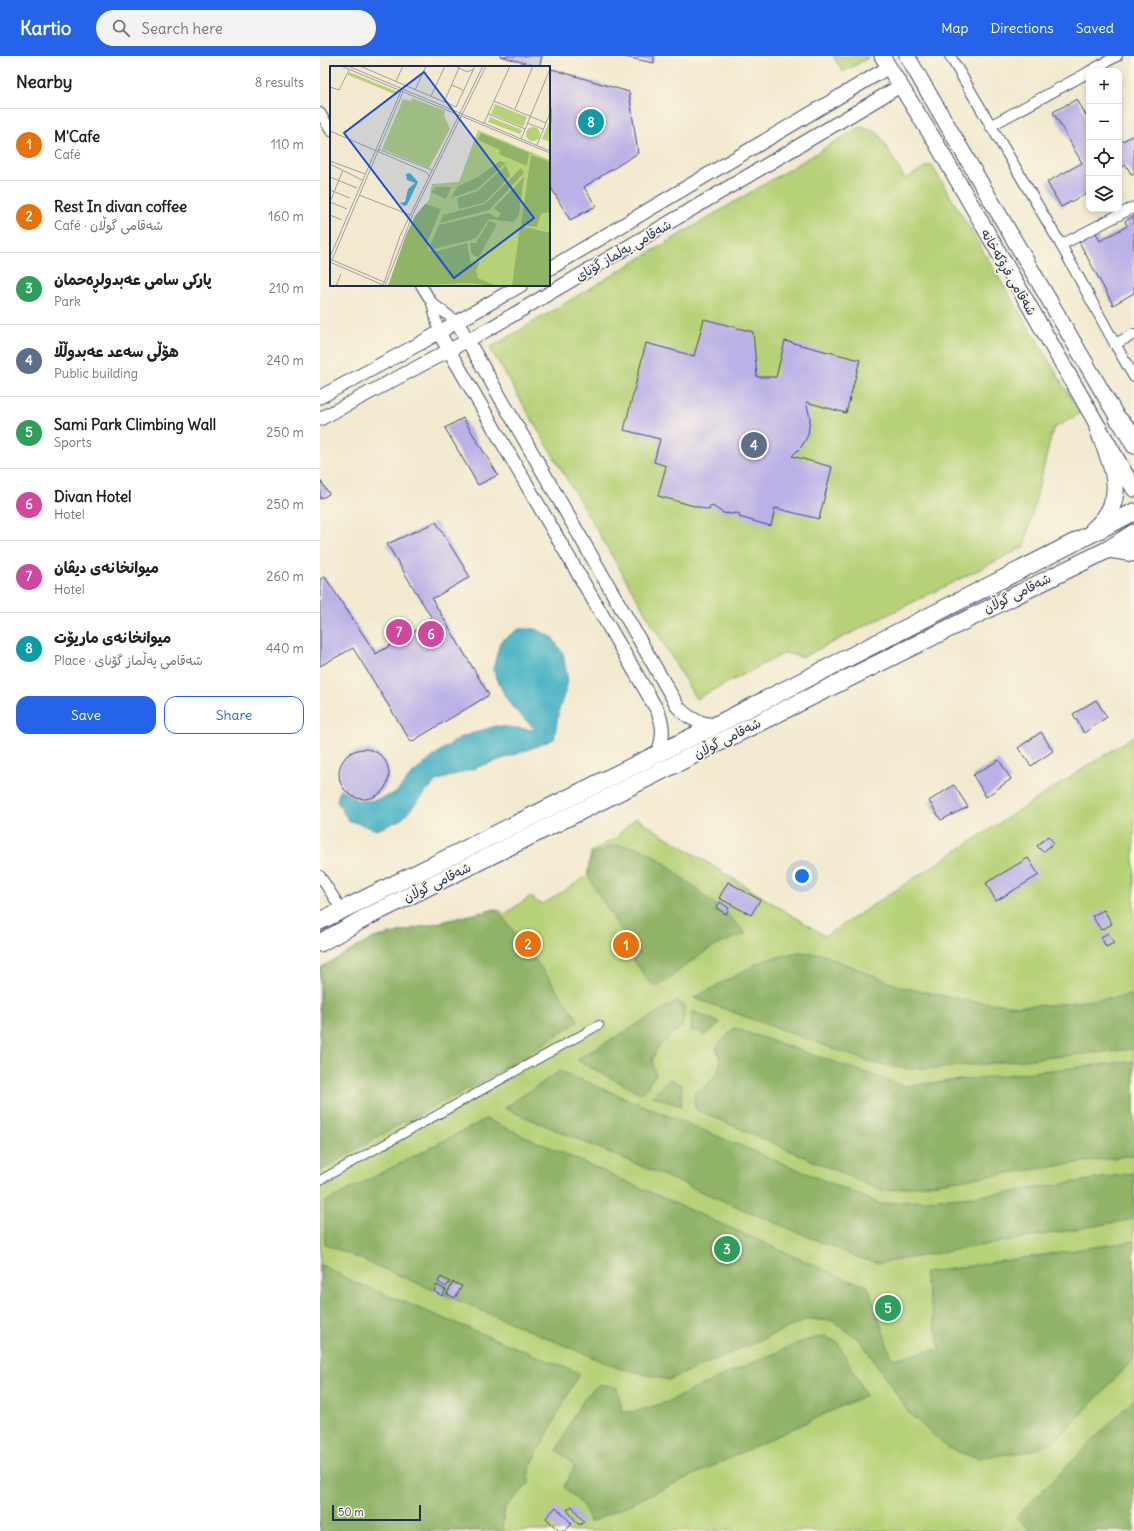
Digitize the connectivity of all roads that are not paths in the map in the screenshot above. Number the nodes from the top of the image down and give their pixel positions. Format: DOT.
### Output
graph roads {
  1 [pos="907,56"];
  2 [pos="950,56"];
  3 [pos="1117,56"];
  4 [pos="885,62"];
  5 [pos="1095,68"];
  6 [pos="1086,73"];
  7 [pos="900,86"];
  8 [pos="320,113"];
  9 [pos="990,126"];
  10 [pos="330,129"];
  11 [pos="1134,207"];
  12 [pos="1062,245"];
  13 [pos="550,268"];
  14 [pos="422,286"];
  15 [pos="519,286"];
  16 [pos="432,303"];
  17 [pos="457,322"];
  18 [pos="439,333"];
  19 [pos="1134,334"];
  20 [pos="468,340"];
  21 [pos="1115,344"];
  22 [pos="449,350"];
  23 [pos="1134,377"];
  24 [pos="320,397"];
  25 [pos="320,419"];
  26 [pos="1118,419"];
  27 [pos="1098,428"];
  28 [pos="1134,435"];
  29 [pos="1134,446"];
  30 [pos="1134,489"];
  31 [pos="1134,512"];
  32 [pos="1134,533"];
  33 [pos="1081,539"];
  34 [pos="1109,549"];
  35 [pos="1134,553"];
  36 [pos="674,700"];
  37 [pos="657,710"];
  38 [pos="716,725"];
  39 [pos="658,752"];
  40 [pos="493,835"];
  41 [pos="500,851"];
  42 [pos="320,876"];
  43 [pos="342,910"];
  44 [pos="320,921"];
  45 [pos="320,943"];
  46 [pos="598,1025"];
  47 [pos="320,1180"];
  1 -- 26 [label="main road, شەقامی فڕۆکەخانە"];
  2 -- 9 [label="street"];
  3 -- 5 [label="street"];
  4 -- 7 [label="main road, شەقامی فڕۆکەخانە"];
  4 -- 13 [label="street, شەقامی یەڵماز گۆنای"];
  6 -- 9 [label="street"];
  7 -- 20 [label="street, شەقامی یەڵماز گۆنای"];
  7 -- 27 [label="main road, شەقامی فڕۆکەخانە"];
  8 -- 10 [label="street"];
  9 -- 12 [label="street"];
  11 -- 12 [label="street"];
  12 -- 21 [label="street"];
  14 -- 16 [label="street"];
  15 -- 17 [label="street"];
  16 -- 17 [label="street"];
  16 -- 18 [label="street"];
  17 -- 18 [label="street"];
  17 -- 20 [label="street"];
  18 -- 22 [label="street"];
  18 -- 24 [label="street"];
  19 -- 21 [label="street"];
  20 -- 22 [label="street, شەقامی یەڵماز گۆنای"];
  20 -- 36 [label="street"];
  21 -- 23 [label="street"];
  22 -- 25 [label="street, شەقامی یەڵماز گۆنای"];
  22 -- 37 [label="street"];
  26 -- 28 [label="main road"];
  26 -- 29 [label="main road, شەقامی فڕۆکەخانە"];
  27 -- 30 [label="main road, شەقامی فڕۆکەخانە"];
  27 -- 33 [label="main road"];
  31 -- 33 [label="main road, شەقامی گوڵان"];
  32 -- 34 [label="main road, شەقامی گوڵان"];
  33 -- 38 [label="main road, شەقامی گوڵان"];
  34 -- 35 [label="main road"];
  34 -- 41 [label="main road, شەقامی گوڵان"];
  36 -- 37 [label="street"];
  36 -- 38 [label="street"];
  37 -- 39 [label="street"];
  38 -- 39 [label="main road, شەقامی گوڵان"];
  39 -- 40 [label="main road, شەقامی گوڵان"];
  40 -- 41 [label="main road"];
  40 -- 43 [label="main road, شەقامی گوڵان"];
  41 -- 45 [label="main road, شەقامی گوڵان"];
  42 -- 43 [label="street"];
  43 -- 44 [label="main road, شەقامی گوڵان"];
  46 -- 47 [label="street"];
}
